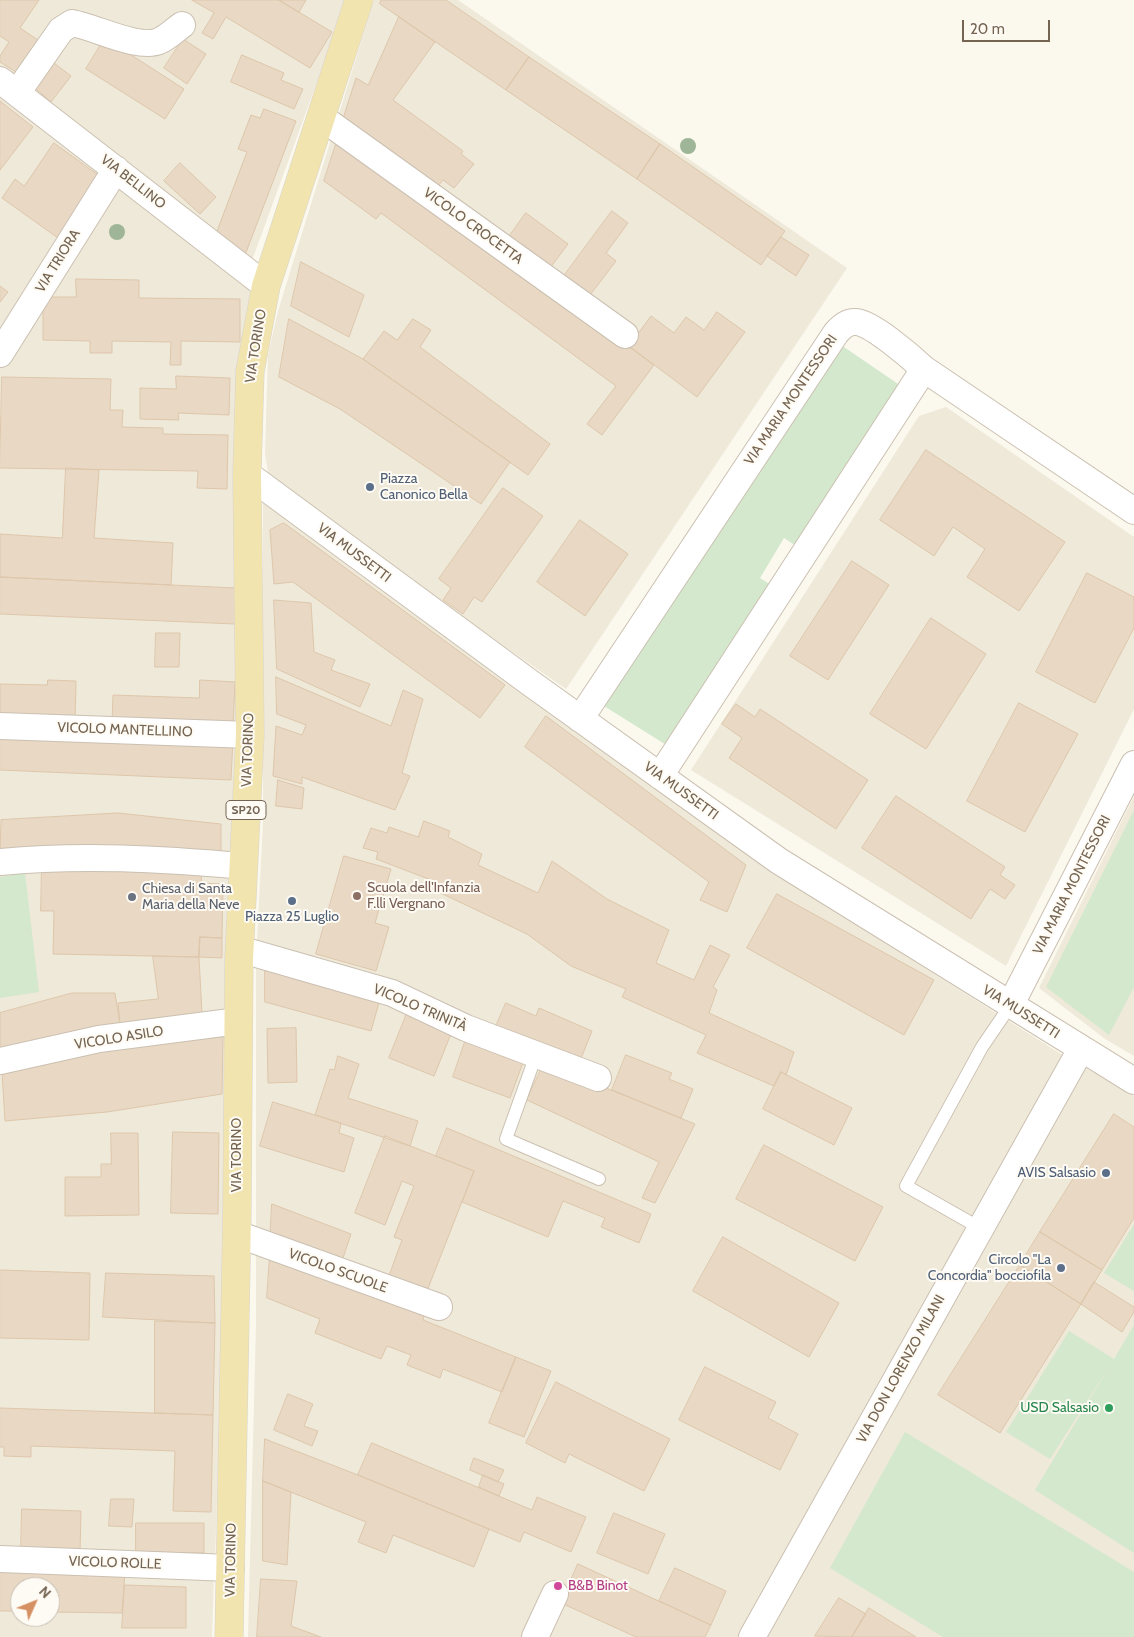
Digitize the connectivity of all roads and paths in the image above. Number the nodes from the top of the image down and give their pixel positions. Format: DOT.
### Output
graph roads {
  1 [pos="359,0"];
  2 [pos="182,26"];
  3 [pos="9,86"];
  4 [pos="321,117"];
  5 [pos="116,168"];
  6 [pos="266,286"];
  7 [pos="625,335"];
  8 [pos="0,354"];
  9 [pos="924,369"];
  10 [pos="247,474"];
  11 [pos="1134,511"];
  12 [pos="580,719"];
  13 [pos="0,726"];
  14 [pos="250,735"];
  15 [pos="1134,764"];
  16 [pos="660,776"];
  17 [pos="0,862"];
  18 [pos="243,866"];
  19 [pos="239,949"];
  20 [pos="1010,1006"];
  21 [pos="238,1021"];
  22 [pos="1081,1049"];
  23 [pos="536,1055"];
  24 [pos="0,1061"];
  25 [pos="598,1078"];
  26 [pos="1134,1081"];
  27 [pos="599,1180"];
  28 [pos="980,1228"];
  29 [pos="237,1234"];
  30 [pos="439,1308"];
  31 [pos="0,1559"];
  32 [pos="231,1568"];
  33 [pos="555,1594"];
  34 [pos="229,1637"];
  35 [pos="535,1637"];
  36 [pos="752,1637"];
  1 -- 4 [label="main road, VIA TORINO / SP20"];
  2 -- 3 [label="street"];
  3 -- 5 [label="street, VIA BELLINO"];
  4 -- 6 [label="main road, VIA TORINO / SP20"];
  4 -- 7 [label="street, VICOLO CROCETTA"];
  5 -- 6 [label="street, VIA BELLINO"];
  5 -- 8 [label="street, VIA TRIORA"];
  6 -- 10 [label="main road, VIA TORINO / SP20"];
  9 -- 11 [label="street, VIA MARIA MONTESSORI"];
  9 -- 12 [label="street, VIA MARIA MONTESSORI"];
  9 -- 16 [label="street"];
  10 -- 12 [label="street, VIA MUSSETTI"];
  10 -- 14 [label="main road, VIA TORINO / SP20"];
  12 -- 16 [label="street, VIA MUSSETTI"];
  13 -- 14 [label="street, VICOLO MANTELLINO"];
  14 -- 18 [label="main road, VIA TORINO / SP20"];
  15 -- 20 [label="street, VIA MARIA MONTESSORI"];
  16 -- 20 [label="street, VIA MUSSETTI"];
  17 -- 18 [label="street"];
  18 -- 19 [label="main road, VIA TORINO / SP20"];
  19 -- 21 [label="main road, VIA TORINO / SP20"];
  19 -- 23 [label="street, VICOLO TRINITÀ"];
  20 -- 22 [label="street, VIA MUSSETTI"];
  20 -- 28 [label="lane"];
  21 -- 24 [label="street, VICOLO ASILO"];
  21 -- 29 [label="main road, VIA TORINO / SP20"];
  22 -- 26 [label="street, VIA MUSSETTI"];
  22 -- 28 [label="street, VIA DON LORENZO MILANI"];
  23 -- 25 [label="street, VICOLO TRINITÀ"];
  23 -- 27 [label="lane"];
  28 -- 36 [label="street, VIA DON LORENZO MILANI"];
  29 -- 30 [label="street, VICOLO SCUOLE"];
  29 -- 32 [label="main road, VIA TORINO / SP20"];
  31 -- 32 [label="street, VICOLO ROLLE"];
  32 -- 34 [label="main road, VIA TORINO / SP20"];
  33 -- 35 [label="street"];
}
